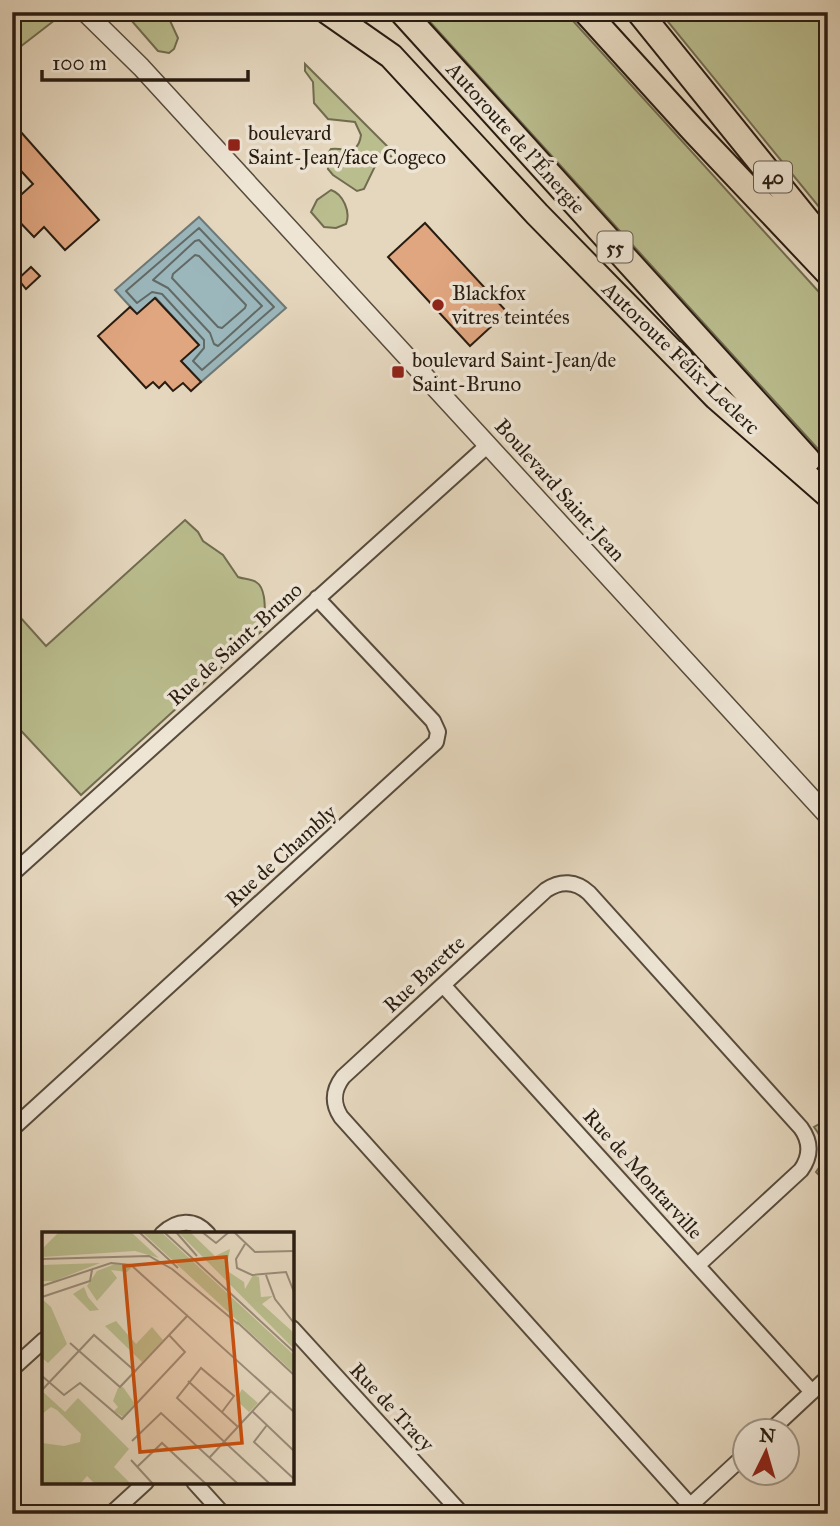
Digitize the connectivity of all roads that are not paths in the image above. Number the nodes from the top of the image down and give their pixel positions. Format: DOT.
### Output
graph roads {
  1 [pos="85,12"];
  2 [pos="328,12"];
  3 [pos="351,12"];
  4 [pos="402,12"];
  5 [pos="586,12"];
  6 [pos="639,12"];
  7 [pos="391,56"];
  8 [pos="828,246"];
  9 [pos="828,273"];
  10 [pos="488,445"];
  11 [pos="828,481"];
  12 [pos="828,495"];
  13 [pos="317,598"];
  14 [pos="828,817"];
  15 [pos="14,869"];
  16 [pos="443,985"];
  17 [pos="12,1129"];
  18 [pos="164,1232"];
  19 [pos="206,1232"];
  20 [pos="698,1265"];
  21 [pos="294,1330"];
  22 [pos="42,1342"];
  23 [pos="12,1369"];
  24 [pos="828,1377"];
  25 [pos="812,1392"];
  26 [pos="784,1418"];
  27 [pos="732,1468"];
  28 [pos="144,1484"];
  29 [pos="196,1484"];
  30 [pos="690,1511"];
  31 [pos="111,1514"];
  32 [pos="223,1514"];
  33 [pos="463,1514"];
  1 -- 10 [label="street, Boulevard Saint-Jean"];
  2 -- 7 [label="highway, Autoroute Félix-Leclerc"];
  3 -- 7 [label="highway"];
  4 -- 11 [label="highway, Autoroute de l'Énergie / 55"];
  5 -- 9 [label="highway"];
  6 -- 8 [label="highway, 40"];
  7 -- 12 [label="highway, Autoroute Félix-Leclerc"];
  10 -- 13 [label="street, Rue de Saint-Bruno"];
  10 -- 14 [label="street, Boulevard Saint-Jean"];
  13 -- 15 [label="street, Rue de Saint-Bruno"];
  13 -- 17 [label="street, Rue de Chambly"];
  16 -- 20 [label="street, Rue de Montarville"];
  16 -- 20 [label="street, Rue Barette"];
  16 -- 30 [label="street, Rue Barette"];
  18 -- 19 [label="street"];
  20 -- 25 [label="street, Rue de Montarville"];
  21 -- 33 [label="street, Rue de Tracy"];
  22 -- 23 [label="street"];
  24 -- 25 [label="street"];
  25 -- 26 [label="street"];
  27 -- 30 [label="street"];
  28 -- 31 [label="street"];
  29 -- 32 [label="street"];
}
